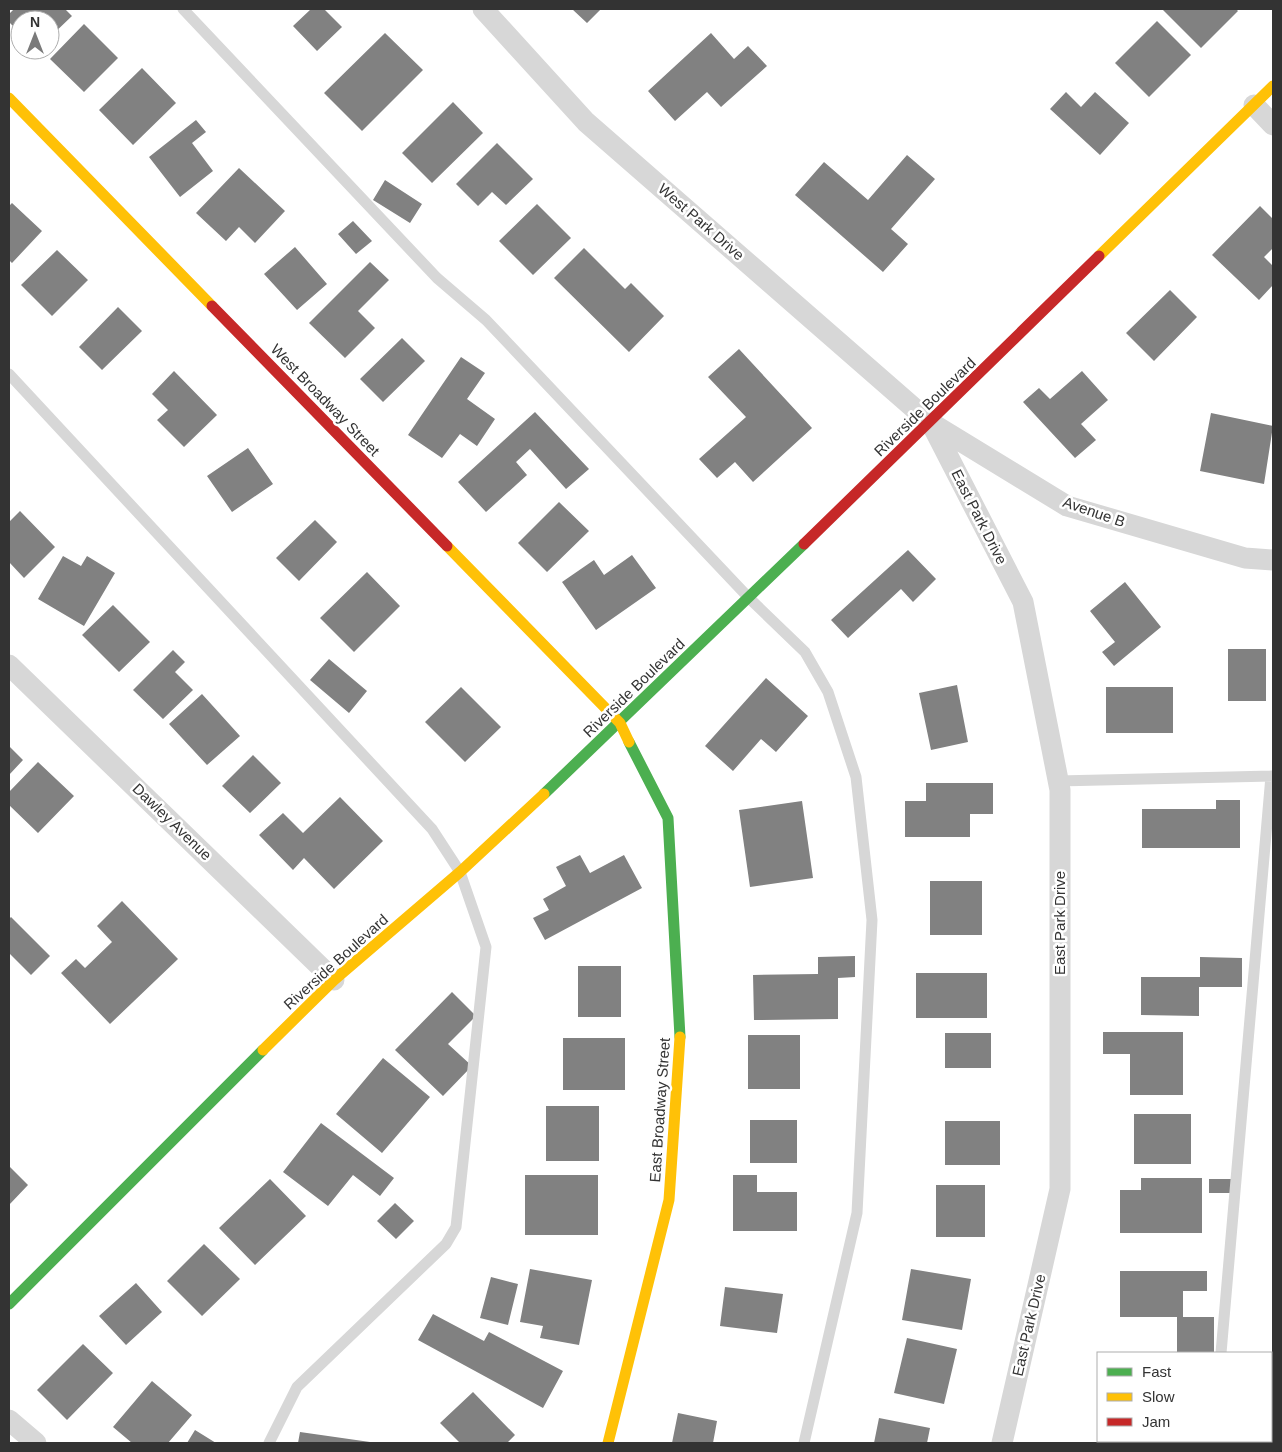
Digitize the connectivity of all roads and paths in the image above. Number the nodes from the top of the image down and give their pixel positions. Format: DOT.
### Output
graph roads {
  1 [pos="183,9"];
  2 [pos="483,9"];
  3 [pos="1273,86"];
  4 [pos="9,98"];
  5 [pos="1254,105"];
  6 [pos="1273,125"];
  7 [pos="9,374"];
  8 [pos="931,422"];
  9 [pos="1273,560"];
  10 [pos="749,598"];
  11 [pos="9,664"];
  12 [pos="620,723"];
  13 [pos="1272,776"];
  14 [pos="1058,781"];
  15 [pos="460,872"];
  16 [pos="334,980"];
  17 [pos="9,1304"];
  18 [pos="1221,1352"];
  19 [pos="9,1420"];
  20 [pos="36,1443"];
  21 [pos="269,1443"];
  22 [pos="608,1443"];
  23 [pos="804,1443"];
  24 [pos="1002,1443"];
  1 -- 10 [label="lane"];
  2 -- 8 [label="street, West Park Drive"];
  3 -- 5 [label="street, Riverside Boulevard"];
  4 -- 12 [label="street, West Broadway Street"];
  5 -- 6 [label="street"];
  5 -- 8 [label="street, Riverside Boulevard"];
  7 -- 15 [label="lane"];
  8 -- 9 [label="street, Avenue B"];
  8 -- 10 [label="street, Riverside Boulevard"];
  8 -- 14 [label="street, East Park Drive"];
  10 -- 12 [label="street, Riverside Boulevard"];
  10 -- 23 [label="lane"];
  11 -- 16 [label="street, Dawley Avenue"];
  12 -- 15 [label="street, Riverside Boulevard"];
  12 -- 22 [label="street, East Broadway Street"];
  13 -- 14 [label="lane"];
  13 -- 18 [label="lane"];
  14 -- 24 [label="street, East Park Drive"];
  15 -- 16 [label="street, Riverside Boulevard"];
  15 -- 21 [label="lane"];
  16 -- 17 [label="street, Riverside Boulevard"];
  19 -- 20 [label="street"];
}
